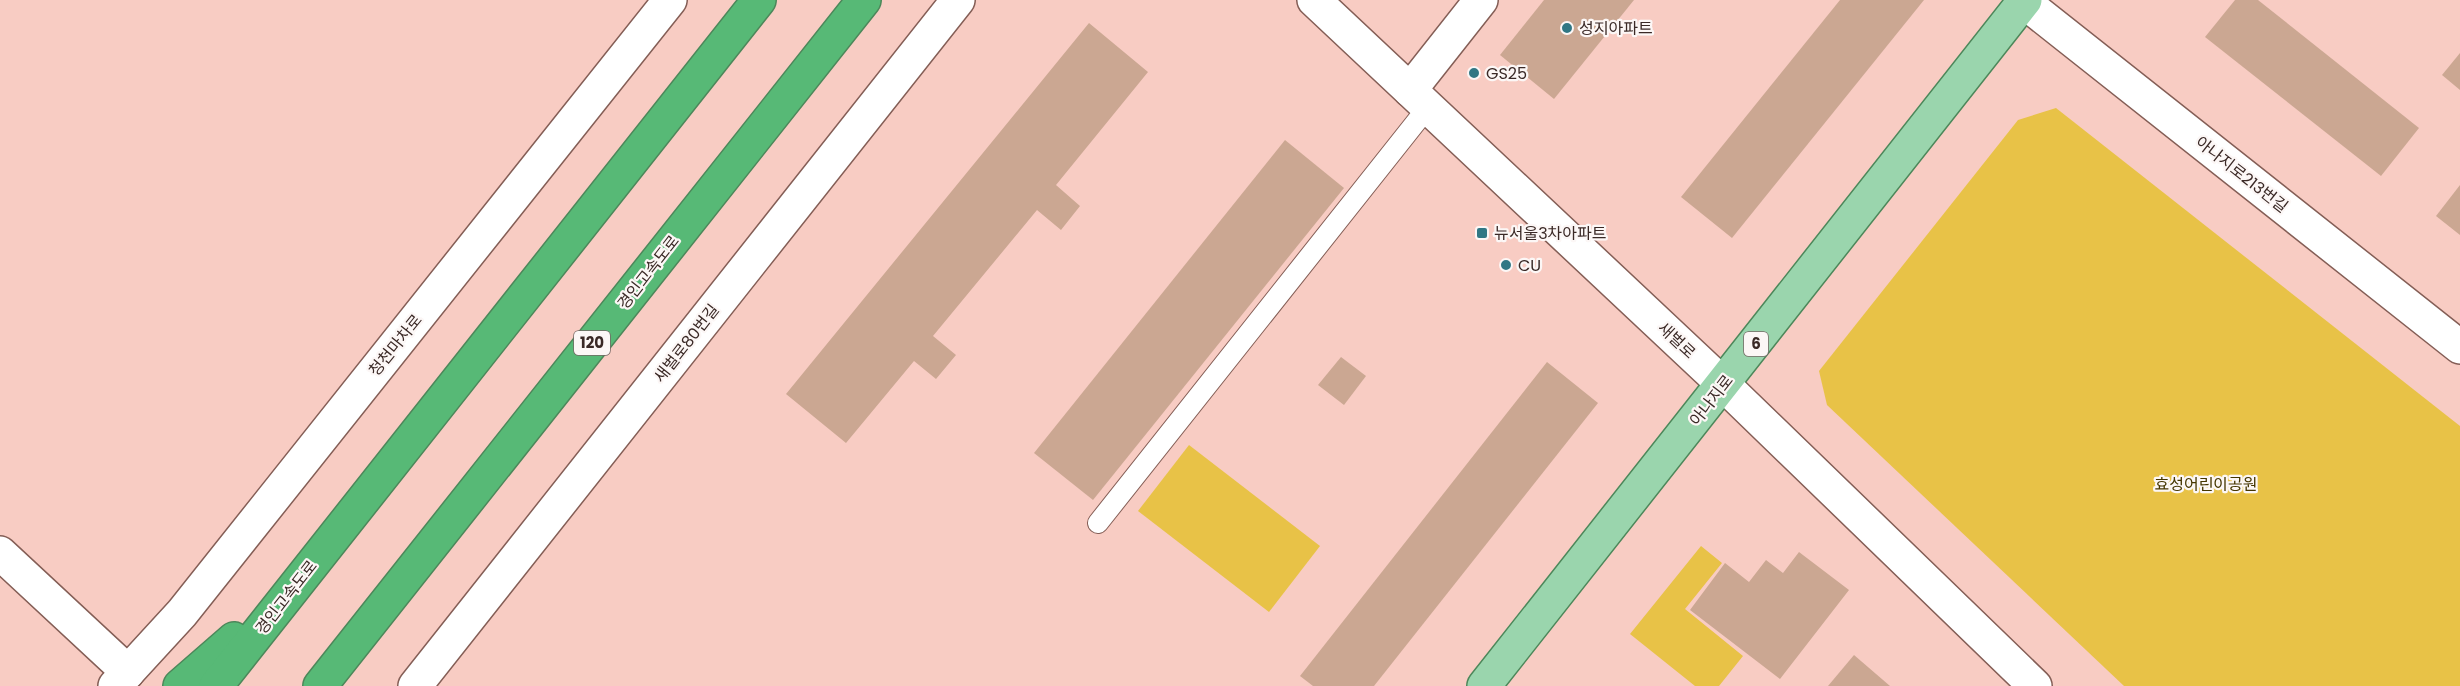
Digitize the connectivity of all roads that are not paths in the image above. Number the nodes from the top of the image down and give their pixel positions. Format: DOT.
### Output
graph roads {
  1 [pos="670,0"];
  2 [pos="759,0"];
  3 [pos="864,0"];
  4 [pos="958,0"];
  5 [pos="1314,0"];
  6 [pos="1481,0"];
  7 [pos="2024,1"];
  8 [pos="1419,99"];
  9 [pos="2460,347"];
  10 [pos="1724,385"];
  11 [pos="1098,523"];
  12 [pos="0,553"];
  13 [pos="298,582"];
  14 [pos="121,679"];
  15 [pos="180,686"];
  16 [pos="216,686"];
  17 [pos="320,686"];
  18 [pos="415,686"];
  19 [pos="1484,686"];
  20 [pos="2035,686"];
  1 -- 14 [label="street, 청천마차로"];
  2 -- 13 [label="highway, 경인고속도로"];
  3 -- 17 [label="highway, 경인고속도로 / 120"];
  4 -- 18 [label="street, 새벌로80번길"];
  5 -- 8 [label="street, 새벌로"];
  6 -- 8 [label="street"];
  7 -- 9 [label="street, 아나지로213번길"];
  7 -- 10 [label="main road, 아나지로 / 6"];
  8 -- 10 [label="street, 새벌로"];
  8 -- 11 [label="lane"];
  10 -- 19 [label="main road, 아나지로 / 6"];
  10 -- 20 [label="street, 새벌로"];
  12 -- 14 [label="street"];
  13 -- 15 [label="highway"];
  13 -- 16 [label="highway, 경인고속도로"];
}
